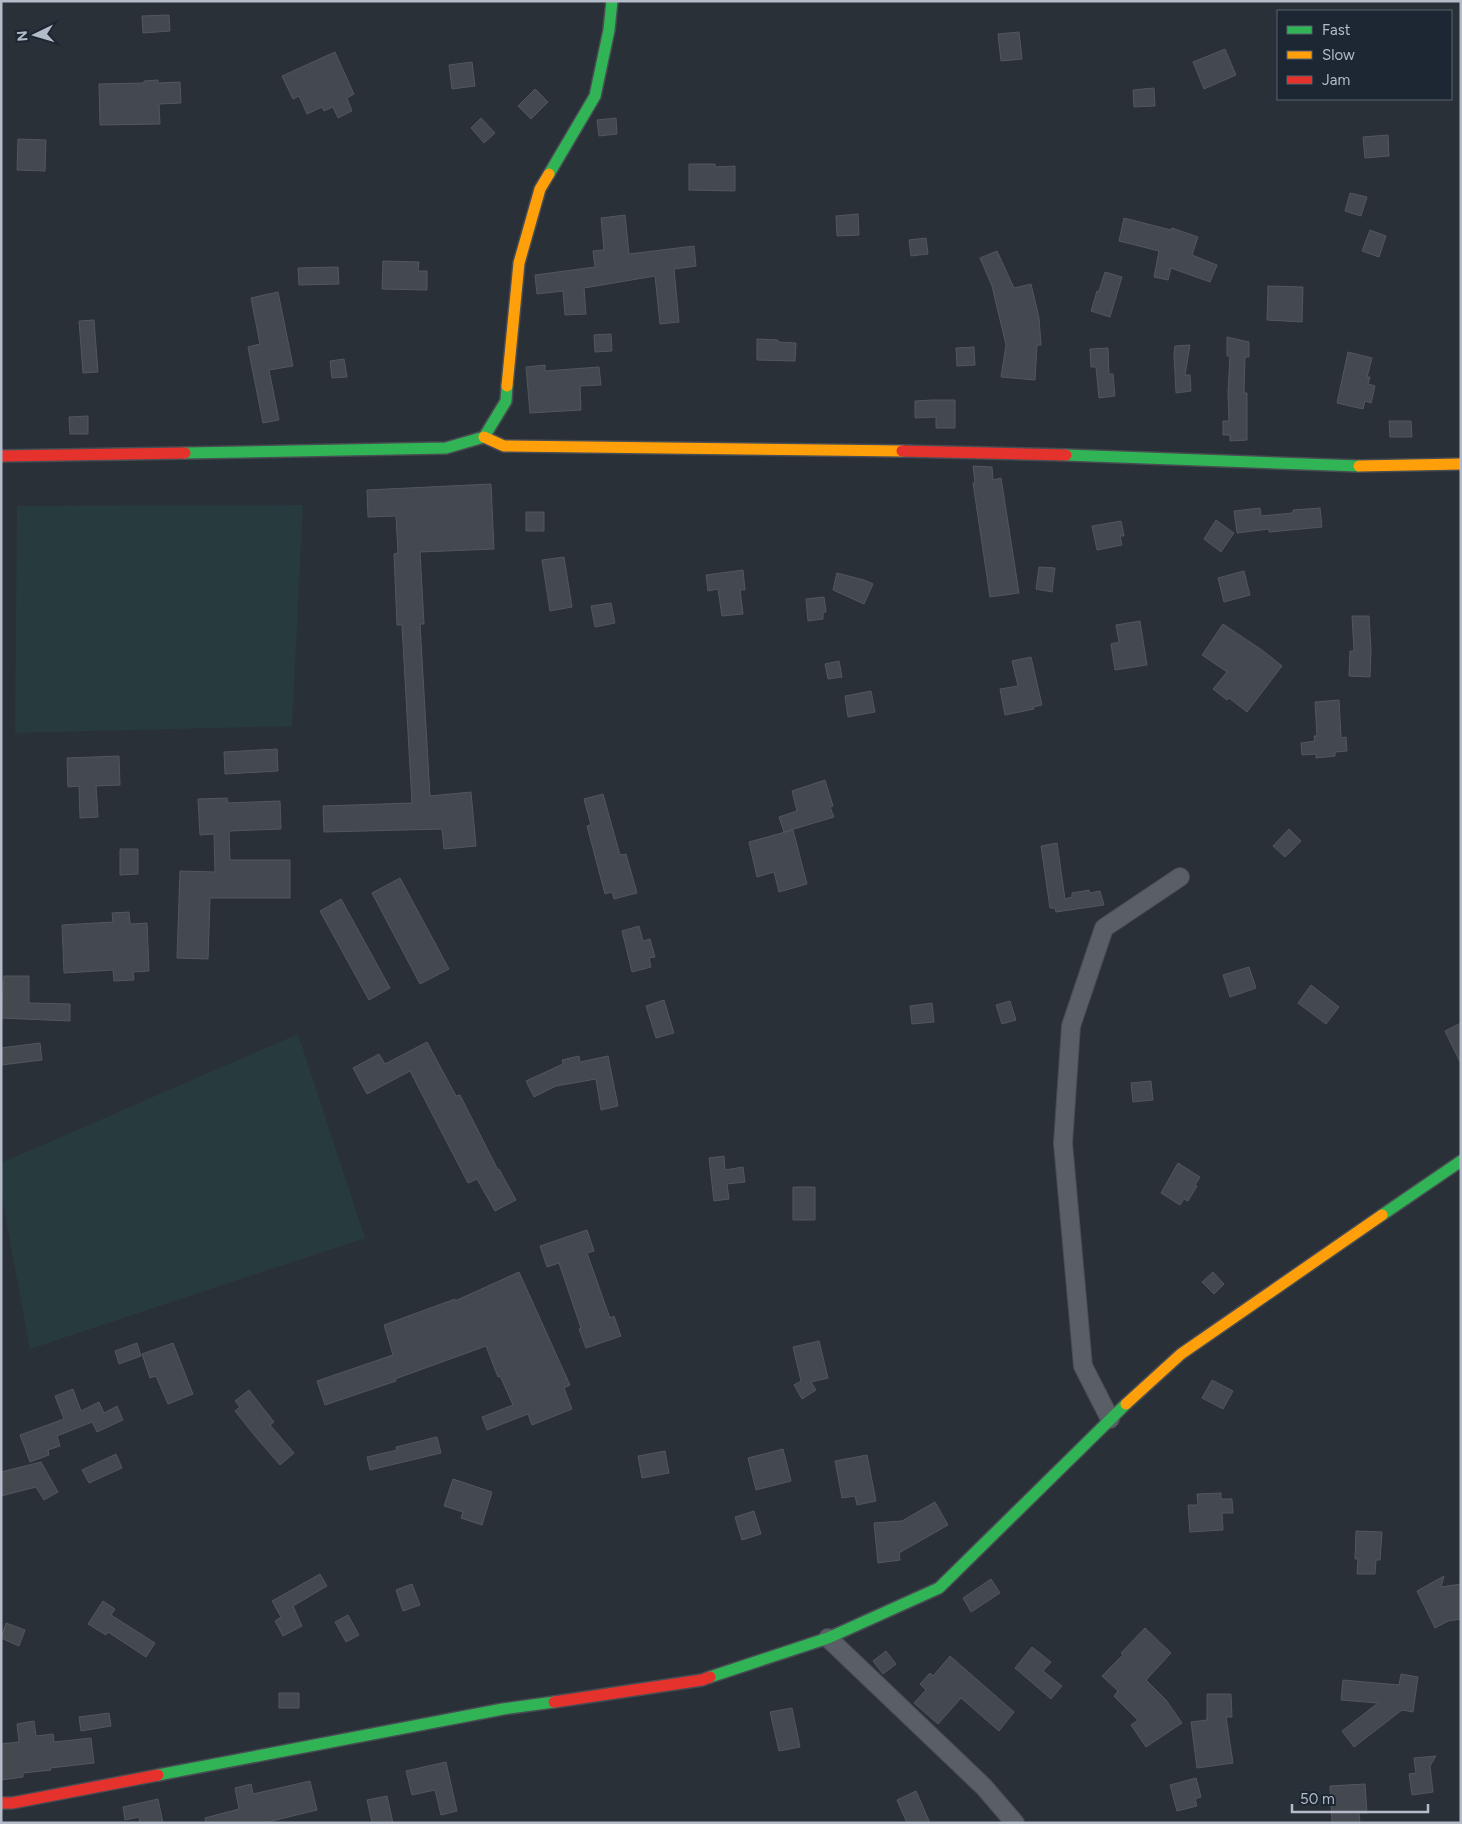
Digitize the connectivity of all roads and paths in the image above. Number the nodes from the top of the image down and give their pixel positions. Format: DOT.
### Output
graph roads {
  1 [pos="612,1"];
  2 [pos="484,437"];
  3 [pos="1,456"];
  4 [pos="1461,464"];
  5 [pos="1180,877"];
  6 [pos="1461,1161"];
  7 [pos="1110,1419"];
  8 [pos="828,1638"];
  9 [pos="1,1803"];
  10 [pos="1015,1823"];
  1 -- 2 [label="street"];
  2 -- 3 [label="street"];
  2 -- 4 [label="street"];
  5 -- 7 [label="street"];
  6 -- 7 [label="street"];
  7 -- 8 [label="street"];
  8 -- 9 [label="street"];
  8 -- 10 [label="street"];
}
